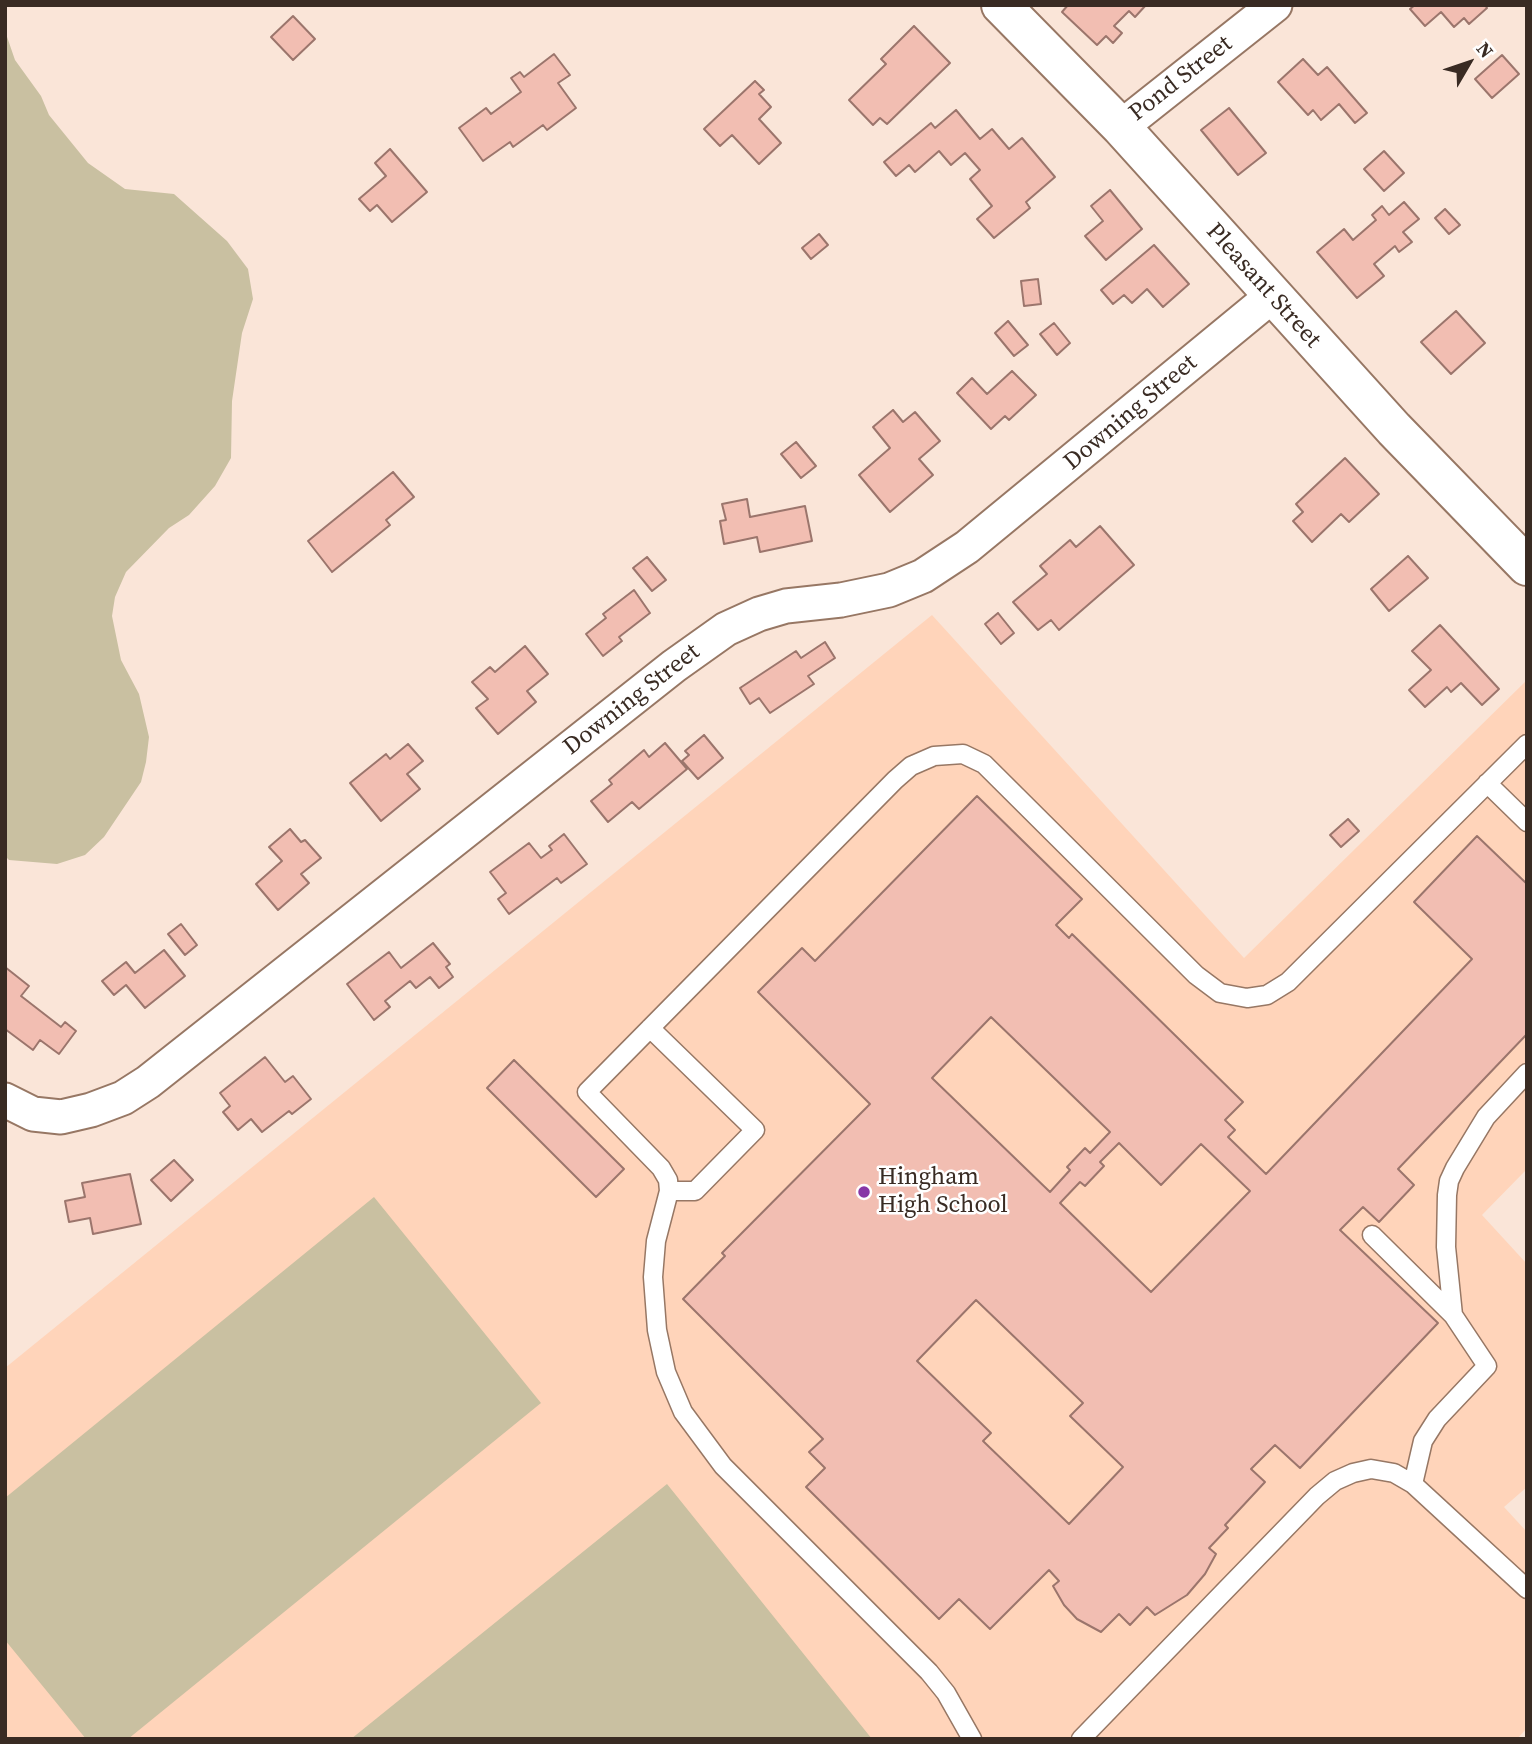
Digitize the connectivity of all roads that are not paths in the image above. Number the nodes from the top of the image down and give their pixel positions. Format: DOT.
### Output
graph roads {
  1 [pos="1002,5"];
  2 [pos="1275,5"];
  3 [pos="1121,127"];
  4 [pos="1272,296"];
  5 [pos="1527,566"];
  6 [pos="1527,744"];
  7 [pos="1487,783"];
  8 [pos="1527,822"];
  9 [pos="650,1028"];
  10 [pos="1527,1073"];
  11 [pos="5,1100"];
  12 [pos="670,1191"];
  13 [pos="1373,1235"];
  14 [pos="1453,1315"];
  15 [pos="1412,1483"];
  16 [pos="1527,1589"];
  17 [pos="971,1739"];
  18 [pos="1081,1739"];
  1 -- 3 [label="street, Pleasant Street"];
  2 -- 3 [label="street, Pond Street"];
  3 -- 4 [label="street, Pleasant Street"];
  4 -- 5 [label="street, Pleasant Street"];
  4 -- 11 [label="street, Downing Street"];
  6 -- 7 [label="lane"];
  7 -- 8 [label="lane"];
  7 -- 9 [label="lane"];
  9 -- 12 [label="lane"];
  9 -- 12 [label="lane"];
  10 -- 14 [label="lane"];
  12 -- 17 [label="lane"];
  13 -- 14 [label="lane"];
  14 -- 15 [label="lane"];
  15 -- 16 [label="lane"];
  15 -- 18 [label="lane"];
}
